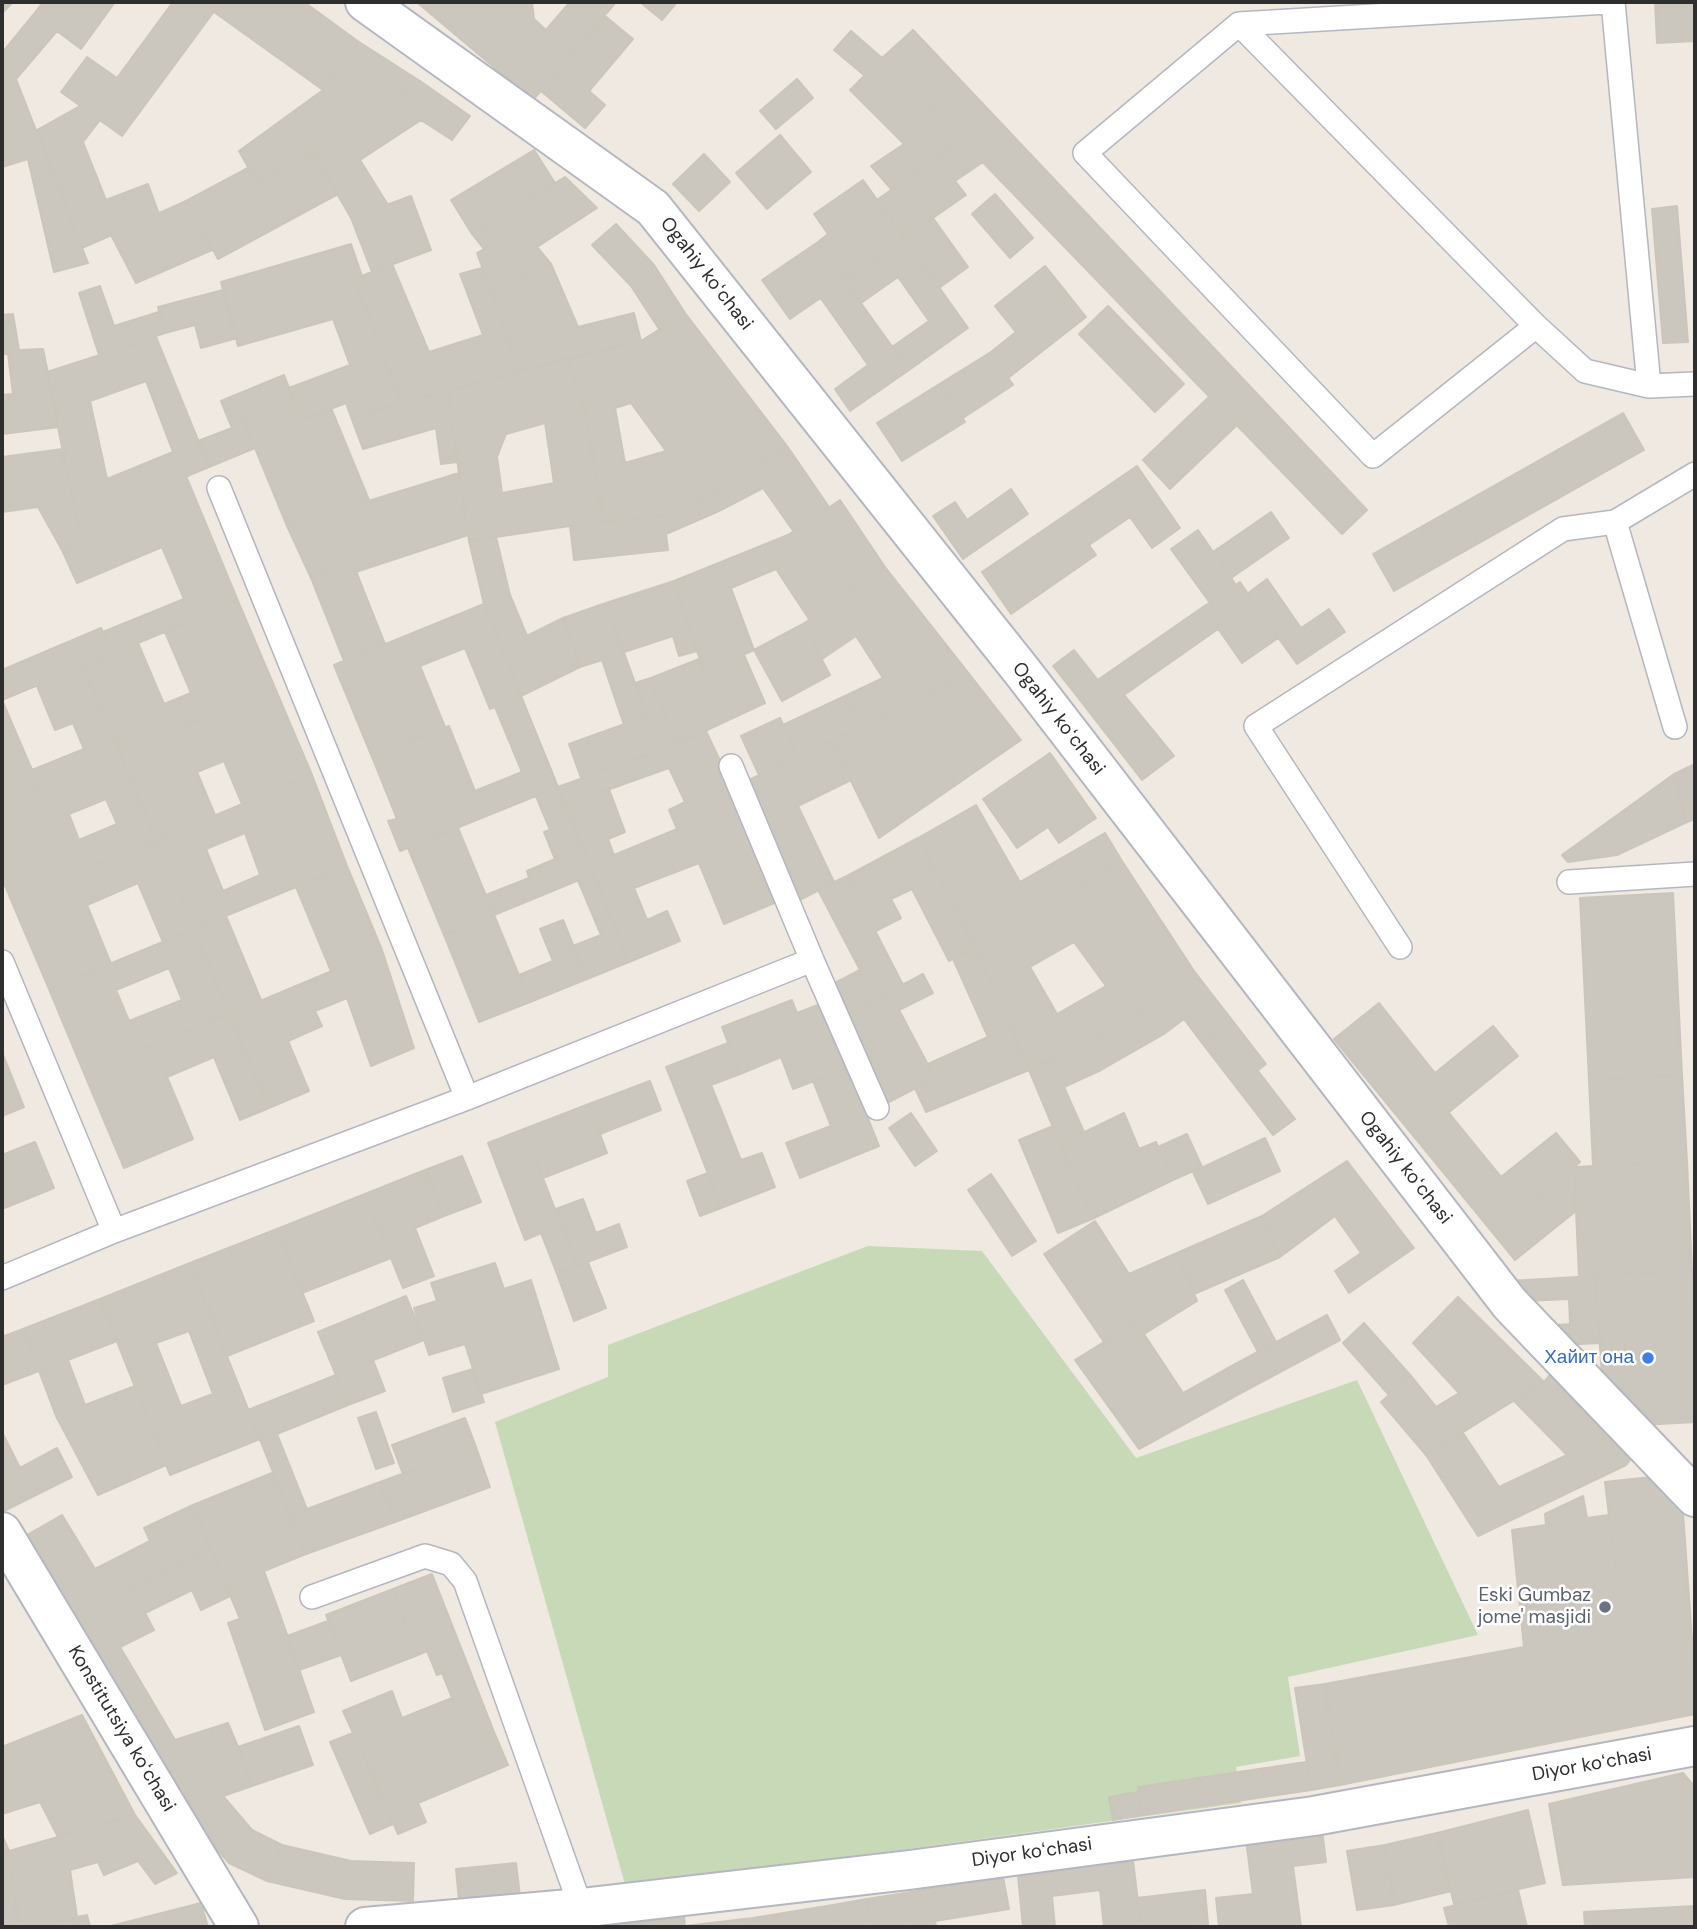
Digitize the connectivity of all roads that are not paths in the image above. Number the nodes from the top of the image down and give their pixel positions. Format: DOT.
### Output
graph roads {
  1 [pos="365,2"];
  2 [pos="1607,2"];
  3 [pos="1613,2"];
  4 [pos="1239,24"];
  5 [pos="1536,326"];
  6 [pos="1695,384"];
  7 [pos="1649,386"];
  8 [pos="1695,474"];
  9 [pos="219,488"];
  10 [pos="1615,522"];
  11 [pos="1675,727"];
  12 [pos="731,766"];
  13 [pos="1695,874"];
  14 [pos="1569,881"];
  15 [pos="1400,947"];
  16 [pos="812,960"];
  17 [pos="2,962"];
  18 [pos="467,1098"];
  19 [pos="877,1108"];
  20 [pos="114,1231"];
  21 [pos="2,1278"];
  22 [pos="1695,1497"];
  23 [pos="2,1531"];
  24 [pos="312,1597"];
  25 [pos="1695,1746"];
  26 [pos="581,1908"];
  27 [pos="239,1927"];
  28 [pos="365,1927"];
  1 -- 22 [label="street, Ogahiy koʻchasi"];
  2 -- 4 [label="lane"];
  3 -- 7 [label="lane"];
  4 -- 5 [label="lane"];
  4 -- 5 [label="lane"];
  5 -- 7 [label="lane"];
  6 -- 7 [label="lane"];
  8 -- 10 [label="lane"];
  9 -- 18 [label="lane"];
  10 -- 11 [label="lane"];
  10 -- 15 [label="lane"];
  12 -- 16 [label="lane"];
  13 -- 14 [label="lane"];
  16 -- 18 [label="lane"];
  16 -- 19 [label="lane"];
  17 -- 20 [label="lane"];
  18 -- 20 [label="lane"];
  20 -- 21 [label="lane"];
  23 -- 27 [label="street, Konstitutsiya koʻchasi"];
  24 -- 26 [label="lane"];
  25 -- 26 [label="street, Diyor koʻchasi"];
  26 -- 28 [label="street, Diyor koʻchasi"];
}
